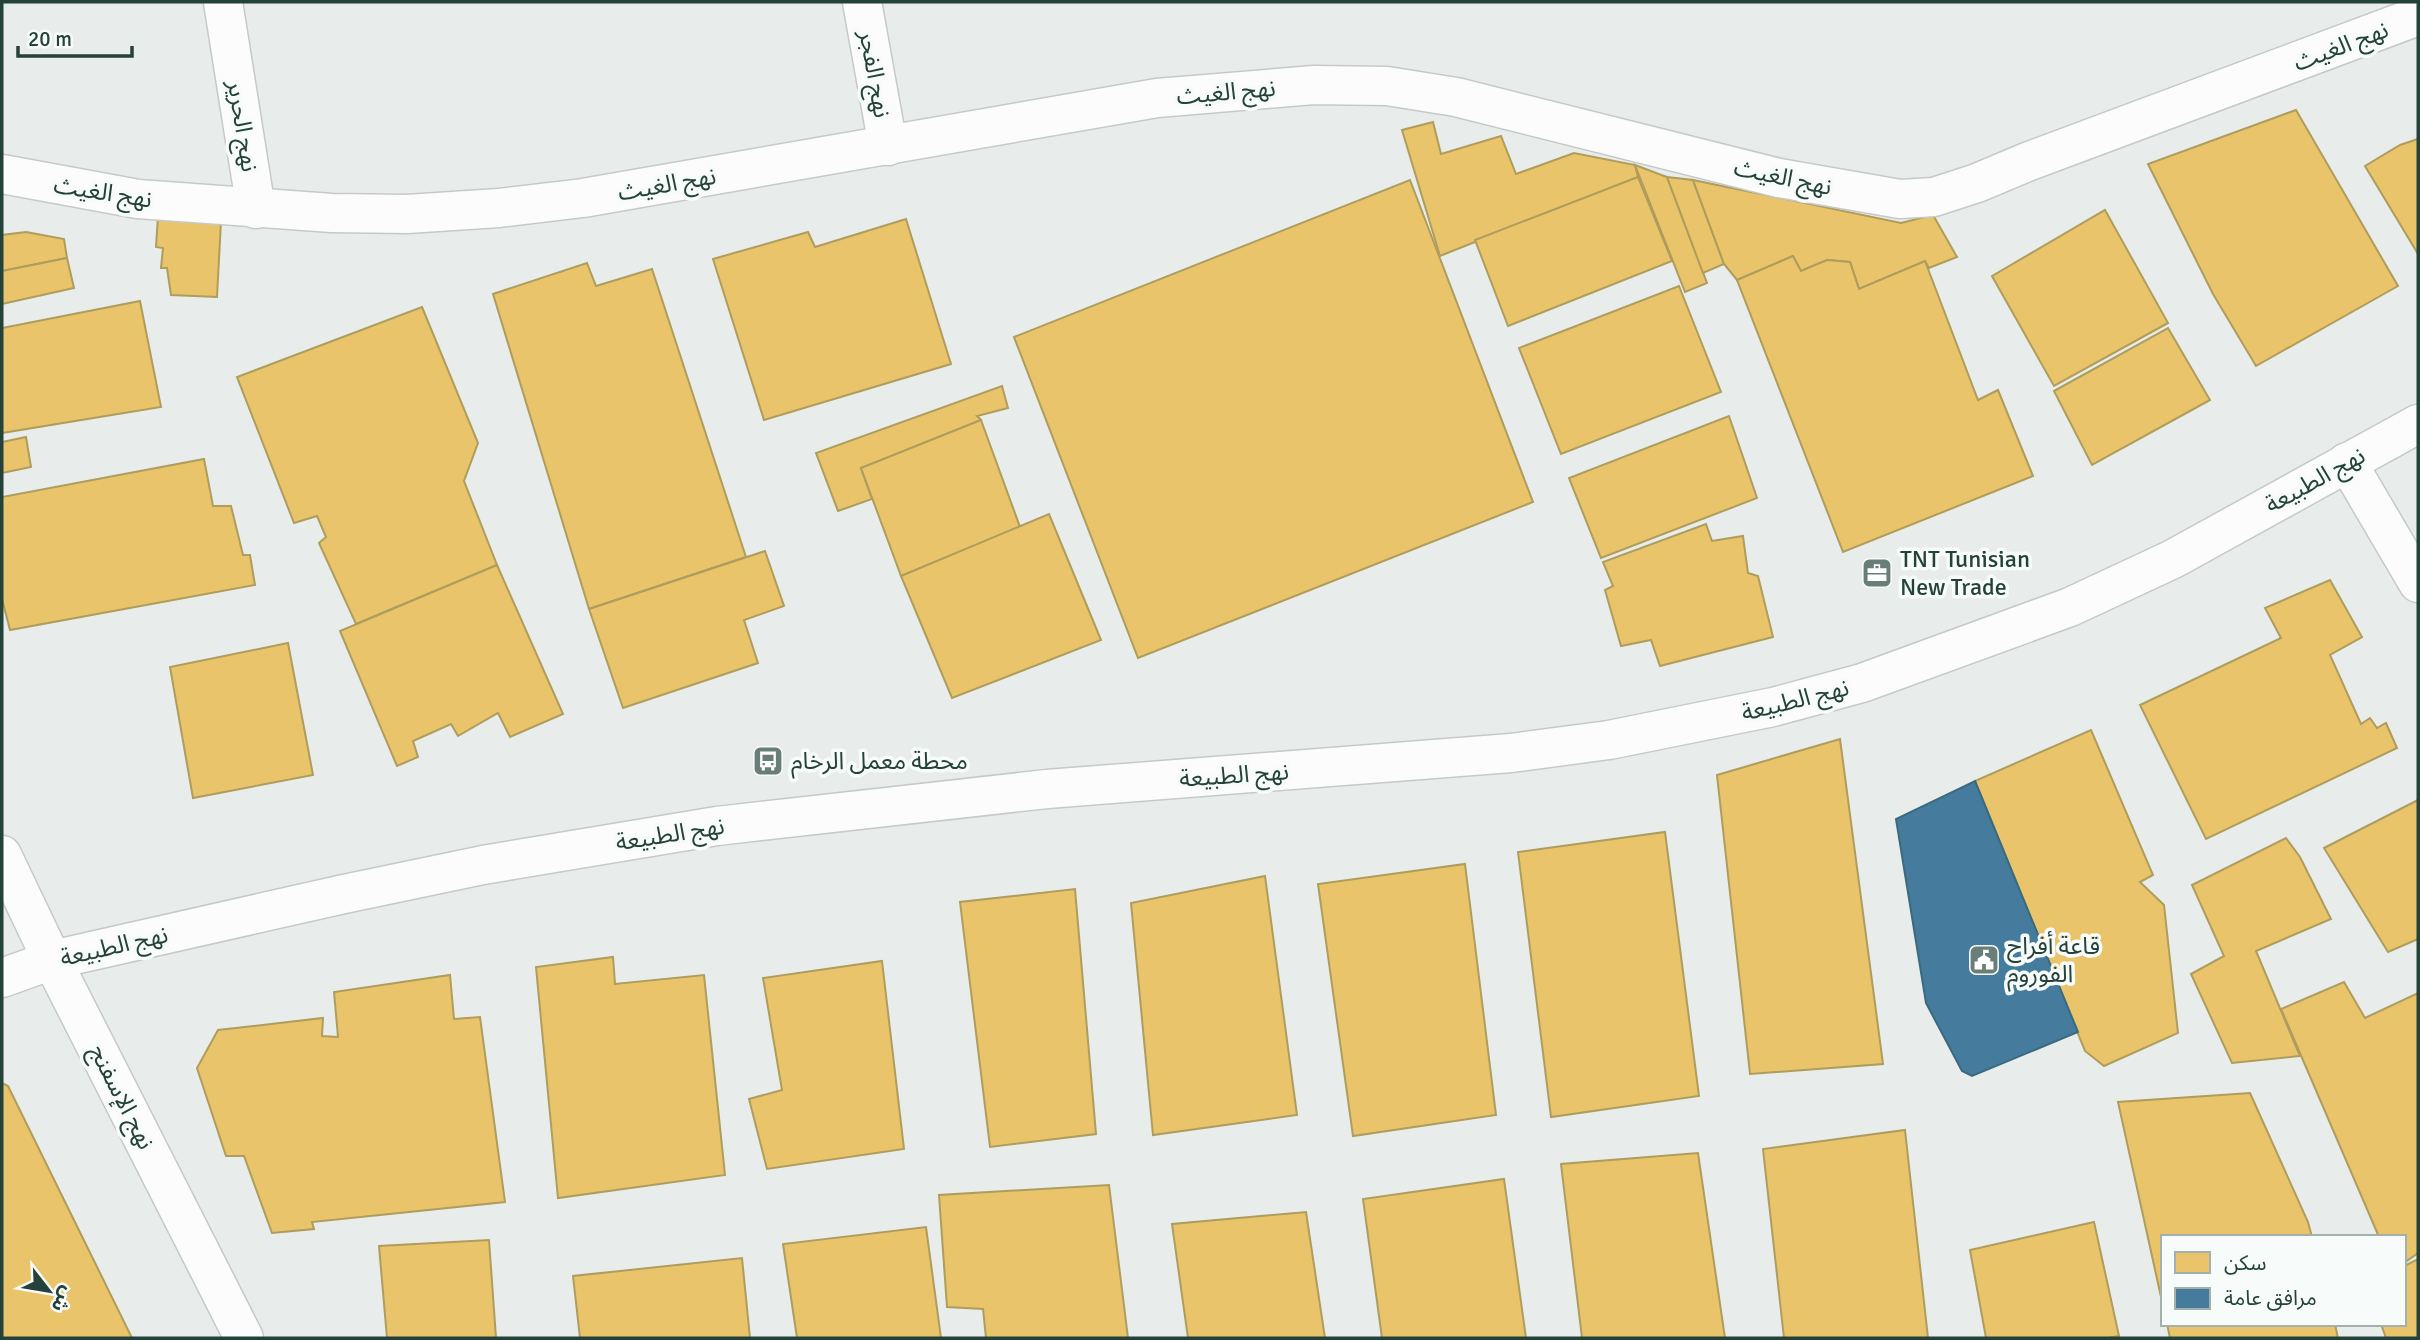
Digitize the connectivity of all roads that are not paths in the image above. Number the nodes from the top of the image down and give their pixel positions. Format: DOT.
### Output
graph roads {
  1 [pos="223,2"];
  2 [pos="862,2"];
  3 [pos="2418,16"];
  4 [pos="888,146"];
  5 [pos="2,174"];
  6 [pos="256,209"];
  7 [pos="2418,424"];
  8 [pos="2347,462"];
  9 [pos="2418,583"];
  10 [pos="2,855"];
  11 [pos="52,960"];
  12 [pos="2,978"];
  13 [pos="244,1338"];
  1 -- 6 [label="street, نهج الحرير"];
  2 -- 4 [label="street, نهج الفجر"];
  3 -- 4 [label="street, نهج الغيث"];
  4 -- 6 [label="street, نهج الغيث"];
  5 -- 6 [label="street, نهج الغيث"];
  7 -- 8 [label="street, نهج الطبيعة"];
  8 -- 9 [label="street"];
  8 -- 11 [label="street, نهج الطبيعة"];
  10 -- 11 [label="street, نهج الإسفنج"];
  11 -- 12 [label="street, نهج الطبيعة"];
  11 -- 13 [label="street, نهج الإسفنج"];
}
